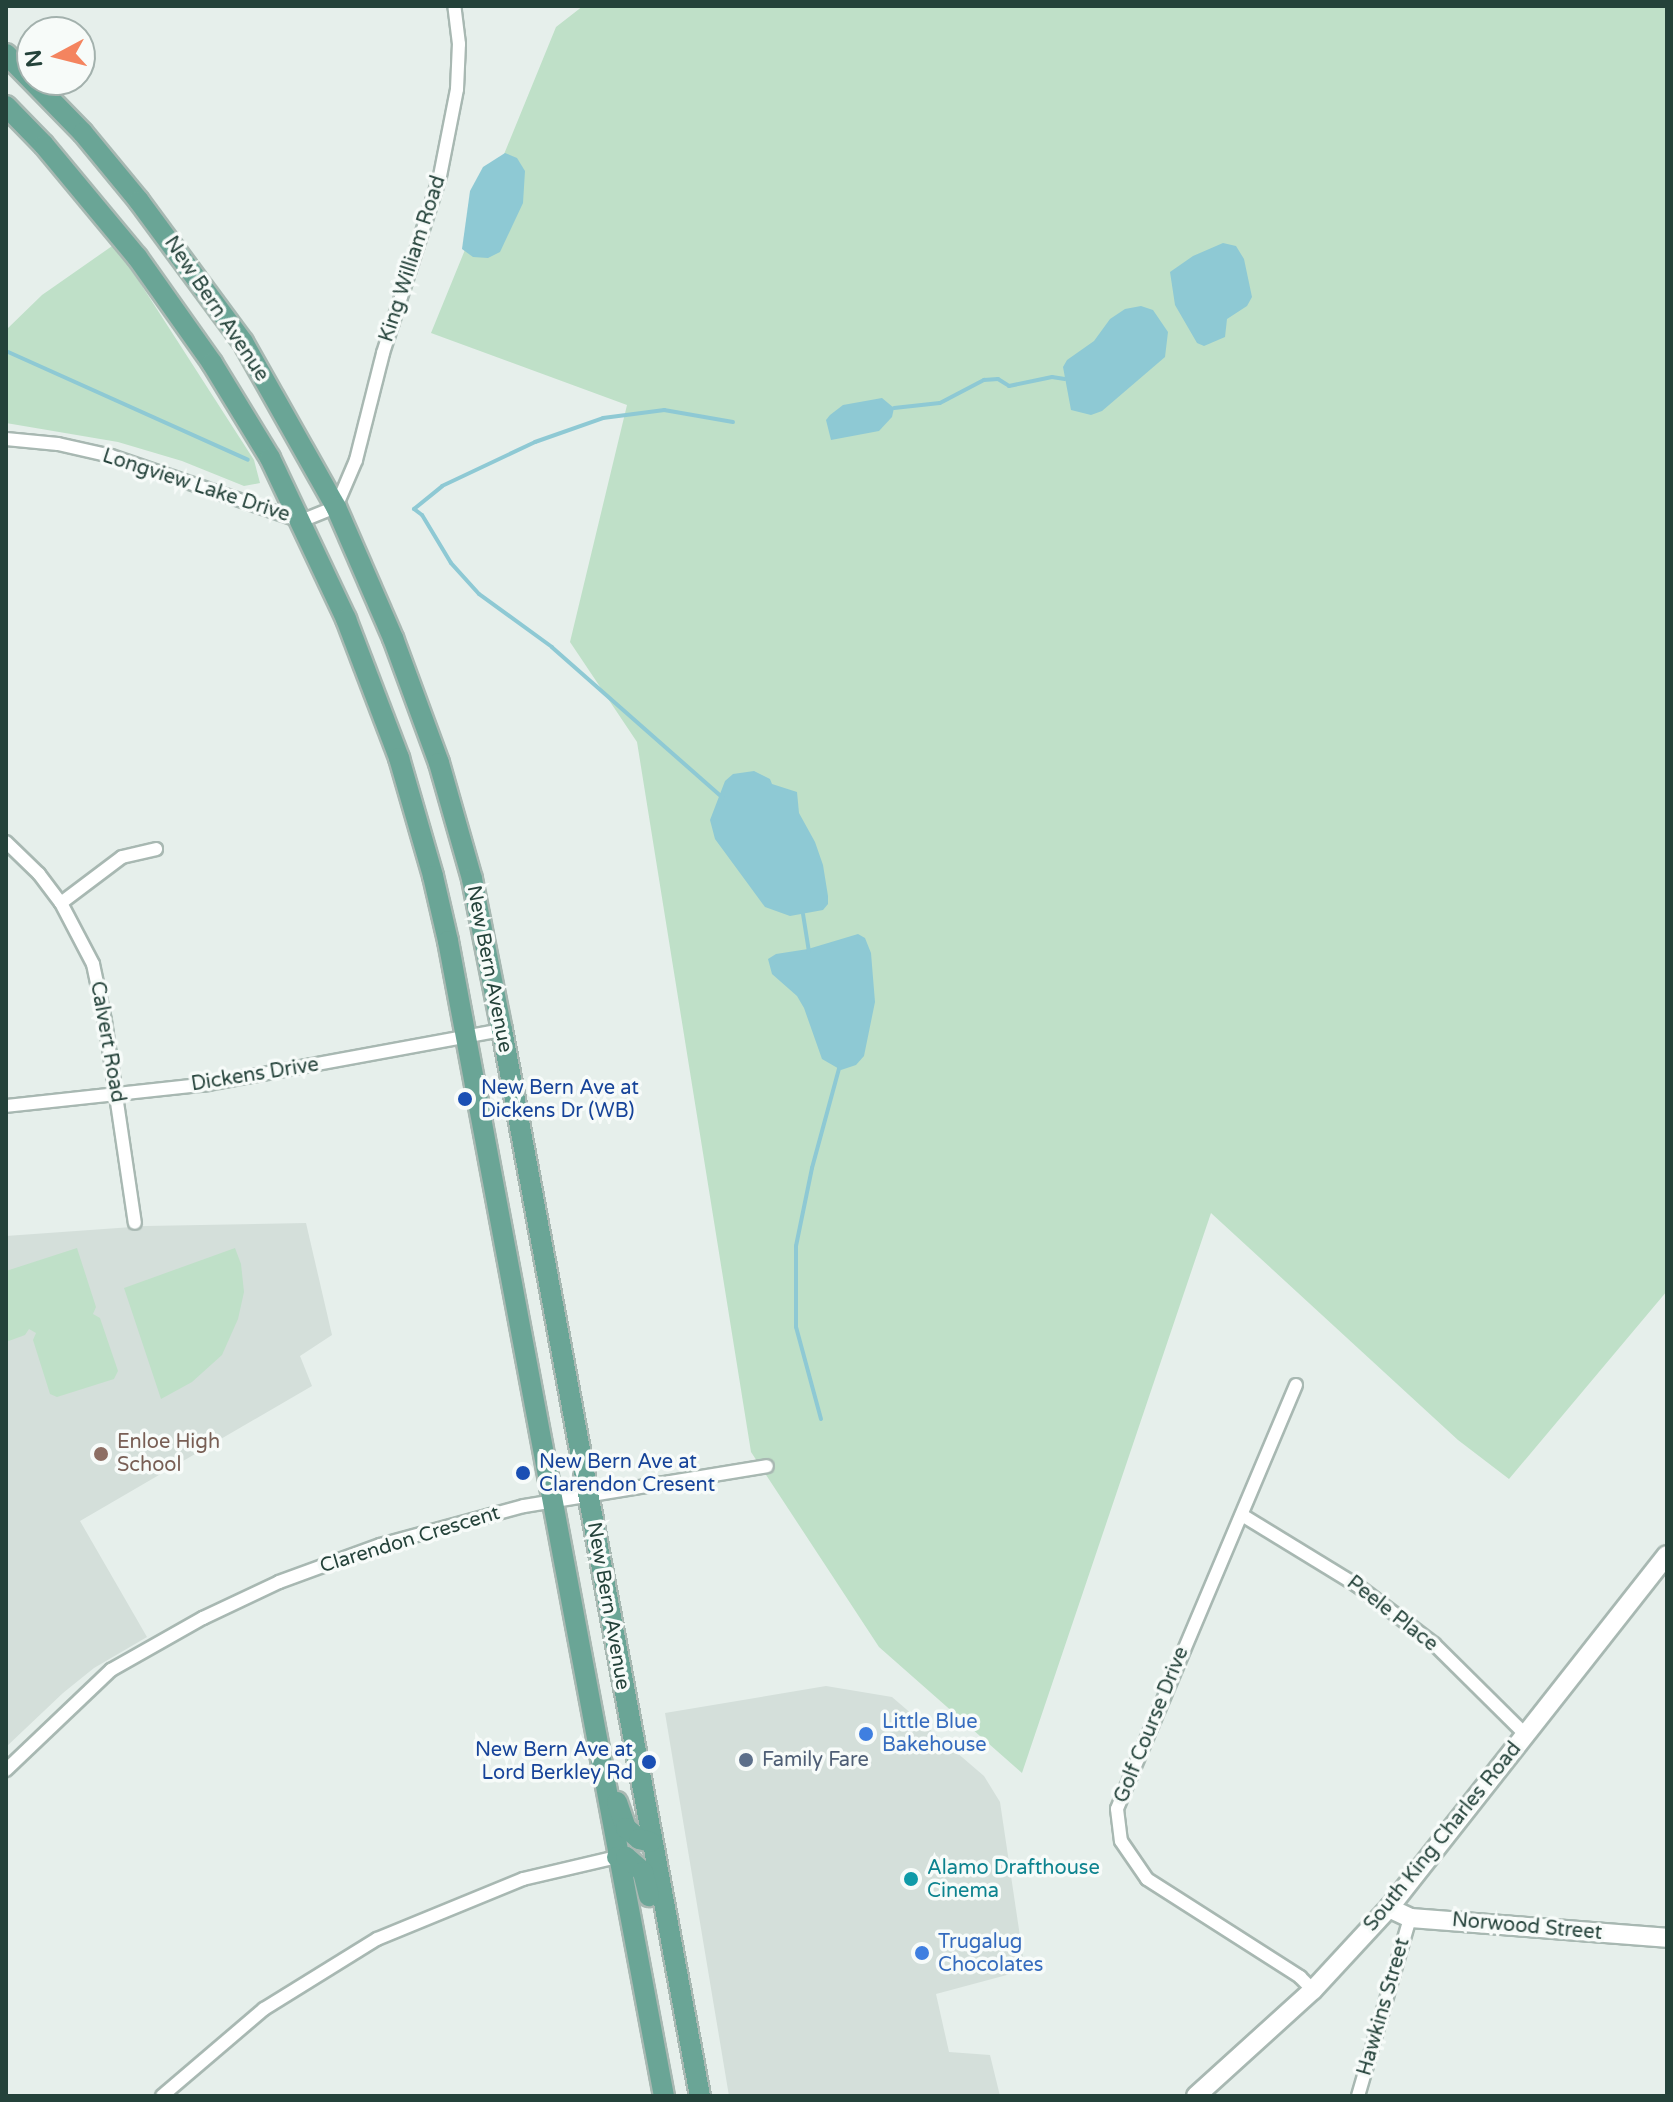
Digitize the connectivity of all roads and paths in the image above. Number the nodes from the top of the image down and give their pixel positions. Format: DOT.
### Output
graph roads {
  1 [pos="454,6"];
  2 [pos="6,54"];
  3 [pos="6,106"];
  4 [pos="6,439"];
  5 [pos="336,507"];
  6 [pos="301,521"];
  7 [pos="6,842"];
  8 [pos="156,849"];
  9 [pos="61,903"];
  10 [pos="502,1030"];
  11 [pos="466,1037"];
  12 [pos="116,1094"];
  13 [pos="6,1106"];
  14 [pos="135,1223"];
  15 [pos="1296,1385"];
  16 [pos="767,1466"];
  17 [pos="588,1495"];
  18 [pos="551,1501"];
  19 [pos="1242,1515"];
  20 [pos="1667,1555"];
  21 [pos="591,1718"];
  22 [pos="1526,1735"];
  23 [pos="6,1770"];
  24 [pos="651,1842"];
  25 [pos="617,1857"];
  26 [pos="1389,1908"];
  27 [pos="1410,1918"];
  28 [pos="1667,1938"];
  29 [pos="674,1964"];
  30 [pos="1313,1990"];
  31 [pos="162,2096"];
  32 [pos="665,2096"];
  33 [pos="700,2096"];
  34 [pos="1196,2096"];
  35 [pos="1358,2096"];
  1 -- 5 [label="street, King William Road"];
  2 -- 5 [label="main road, New Bern Avenue"];
  3 -- 6 [label="main road, New Bern Avenue"];
  4 -- 6 [label="street, Longview Lake Drive"];
  5 -- 6 [label="street, Longview Lake Drive"];
  5 -- 10 [label="main road, New Bern Avenue"];
  6 -- 11 [label="main road, New Bern Avenue"];
  7 -- 9 [label="street, Calvert Road"];
  8 -- 9 [label="street"];
  9 -- 12 [label="street, Calvert Road"];
  10 -- 11 [label="street, Dickens Drive"];
  10 -- 17 [label="main road, New Bern Avenue"];
  11 -- 12 [label="street, Dickens Drive"];
  11 -- 18 [label="main road, New Bern Avenue"];
  12 -- 13 [label="street, Dickens Drive"];
  12 -- 14 [label="street, Calvert Road"];
  15 -- 19 [label="street, Golf Course Drive"];
  16 -- 17 [label="street, Clarendon Crescent"];
  17 -- 18 [label="street, Clarendon Crescent"];
  17 -- 24 [label="main road, New Bern Avenue"];
  18 -- 21 [label="main road, New Bern Avenue"];
  18 -- 23 [label="street, Clarendon Crescent"];
  19 -- 22 [label="street, Peele Place"];
  19 -- 30 [label="street, Golf Course Drive"];
  20 -- 22 [label="street, South King Charles Road"];
  21 -- 24 [label="main road"];
  21 -- 25 [label="main road, New Bern Avenue"];
  22 -- 26 [label="street, South King Charles Road"];
  24 -- 29 [label="main road, New Bern Avenue"];
  25 -- 29 [label="main road"];
  25 -- 31 [label="street"];
  25 -- 32 [label="main road, New Bern Avenue"];
  26 -- 27 [label="street, Norwood Street"];
  26 -- 30 [label="street, South King Charles Road"];
  27 -- 28 [label="street, Norwood Street"];
  27 -- 35 [label="street, Hawkins Street"];
  29 -- 33 [label="main road, New Bern Avenue"];
  30 -- 34 [label="street, South King Charles Road"];
}
